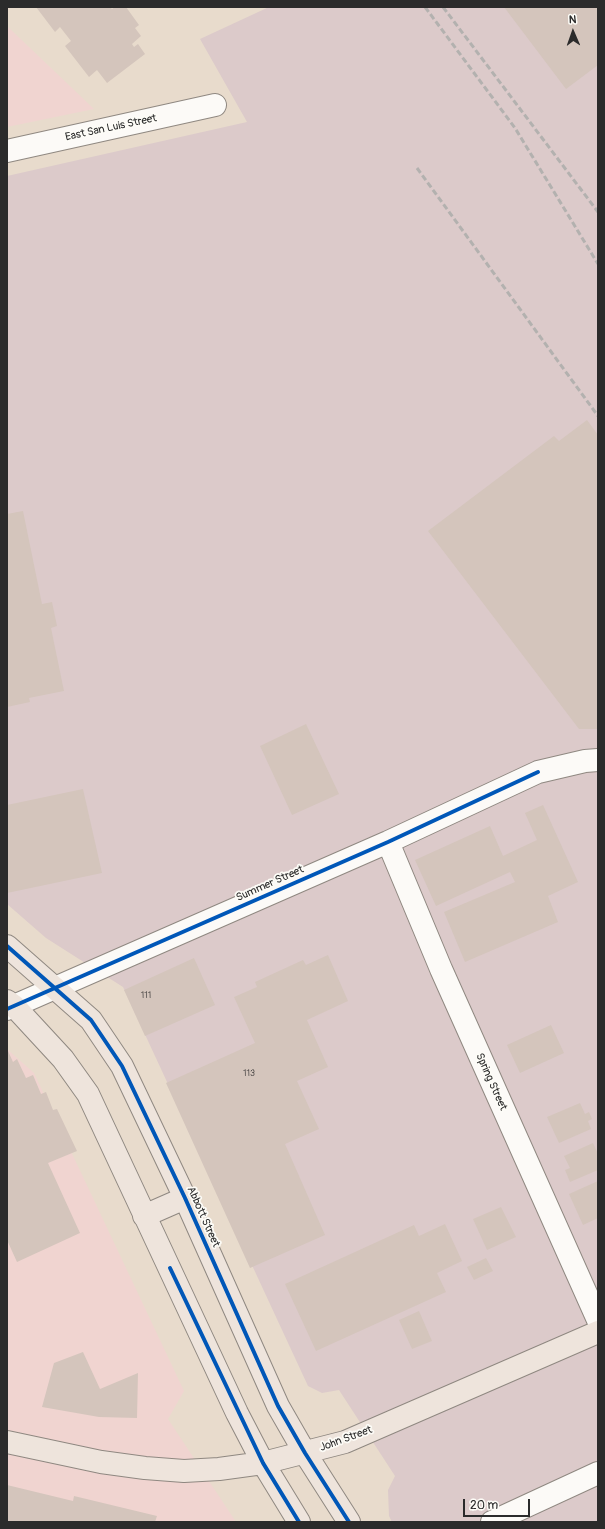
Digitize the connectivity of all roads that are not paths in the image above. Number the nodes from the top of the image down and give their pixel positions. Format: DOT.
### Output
graph roads {
  1 [pos="215,105"];
  2 [pos="7,151"];
  3 [pos="598,760"];
  4 [pos="388,842"];
  5 [pos="7,946"];
  6 [pos="56,989"];
  7 [pos="9,1006"];
  8 [pos="185,1198"];
  9 [pos="144,1216"];
  10 [pos="598,1320"];
  11 [pos="598,1332"];
  12 [pos="7,1442"];
  13 [pos="305,1453"];
  14 [pos="263,1463"];
  15 [pos="598,1473"];
  16 [pos="299,1522"];
  17 [pos="349,1522"];
  18 [pos="492,1522"];
  1 -- 2 [label="street, East San Luis Street"];
  3 -- 4 [label="street, Summer Street"];
  4 -- 6 [label="street, Summer Street"];
  4 -- 10 [label="street, Spring Street"];
  5 -- 6 [label="main road, Abbott Street"];
  6 -- 7 [label="street, Summer Street"];
  6 -- 8 [label="main road, Abbott Street"];
  7 -- 9 [label="main road"];
  8 -- 9 [label="main road"];
  8 -- 13 [label="main road, Abbott Street"];
  9 -- 14 [label="main road"];
  11 -- 13 [label="main road, John Street"];
  12 -- 14 [label="main road, John Street"];
  13 -- 14 [label="main road, John Street"];
  13 -- 17 [label="main road, Abbott Street"];
  14 -- 16 [label="main road"];
  15 -- 18 [label="street"];
}
